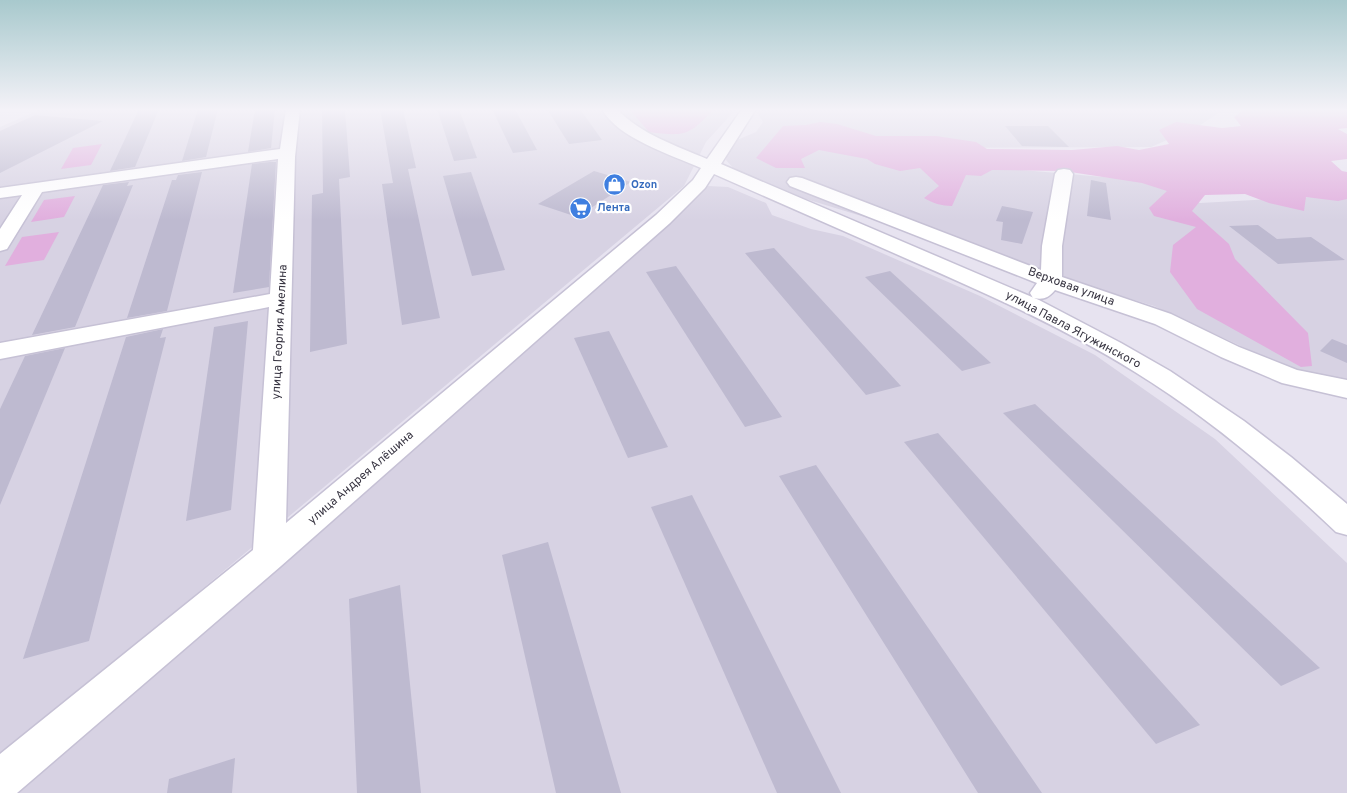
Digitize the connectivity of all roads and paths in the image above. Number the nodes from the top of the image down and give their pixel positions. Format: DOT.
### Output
graph roads {
  1 [pos="288,146"];
  2 [pos="668,146"];
  3 [pos="725,146"];
  4 [pos="287,153"];
  5 [pos="712,166"];
  6 [pos="1064,174"];
  7 [pos="796,182"];
  8 [pos="36,188"];
  9 [pos="0,193"];
  10 [pos="0,245"];
  11 [pos="1051,281"];
  12 [pos="281,298"];
  13 [pos="1031,305"];
  14 [pos="0,351"];
  15 [pos="1347,389"];
  16 [pos="1347,523"];
  17 [pos="269,556"];
  18 [pos="0,780"];
  1 -- 4 [label="street, улица Георгия Амелина"];
  2 -- 5 [label="street, улица Павла Ягужинского"];
  3 -- 5 [label="street, улица Андрея Алёшина"];
  4 -- 8 [label="street"];
  4 -- 12 [label="street, улица Георгия Амелина"];
  5 -- 13 [label="street, улица Павла Ягужинского"];
  5 -- 17 [label="street, улица Андрея Алёшина"];
  6 -- 11 [label="street"];
  7 -- 11 [label="street, Верховая улица"];
  8 -- 9 [label="street"];
  8 -- 10 [label="street"];
  11 -- 13 [label="street"];
  11 -- 15 [label="street, Верховая улица"];
  12 -- 14 [label="street"];
  12 -- 17 [label="street, улица Георгия Амелина"];
  13 -- 16 [label="street, улица Павла Ягужинского"];
  17 -- 18 [label="street, улица Андрея Алёшина"];
}
